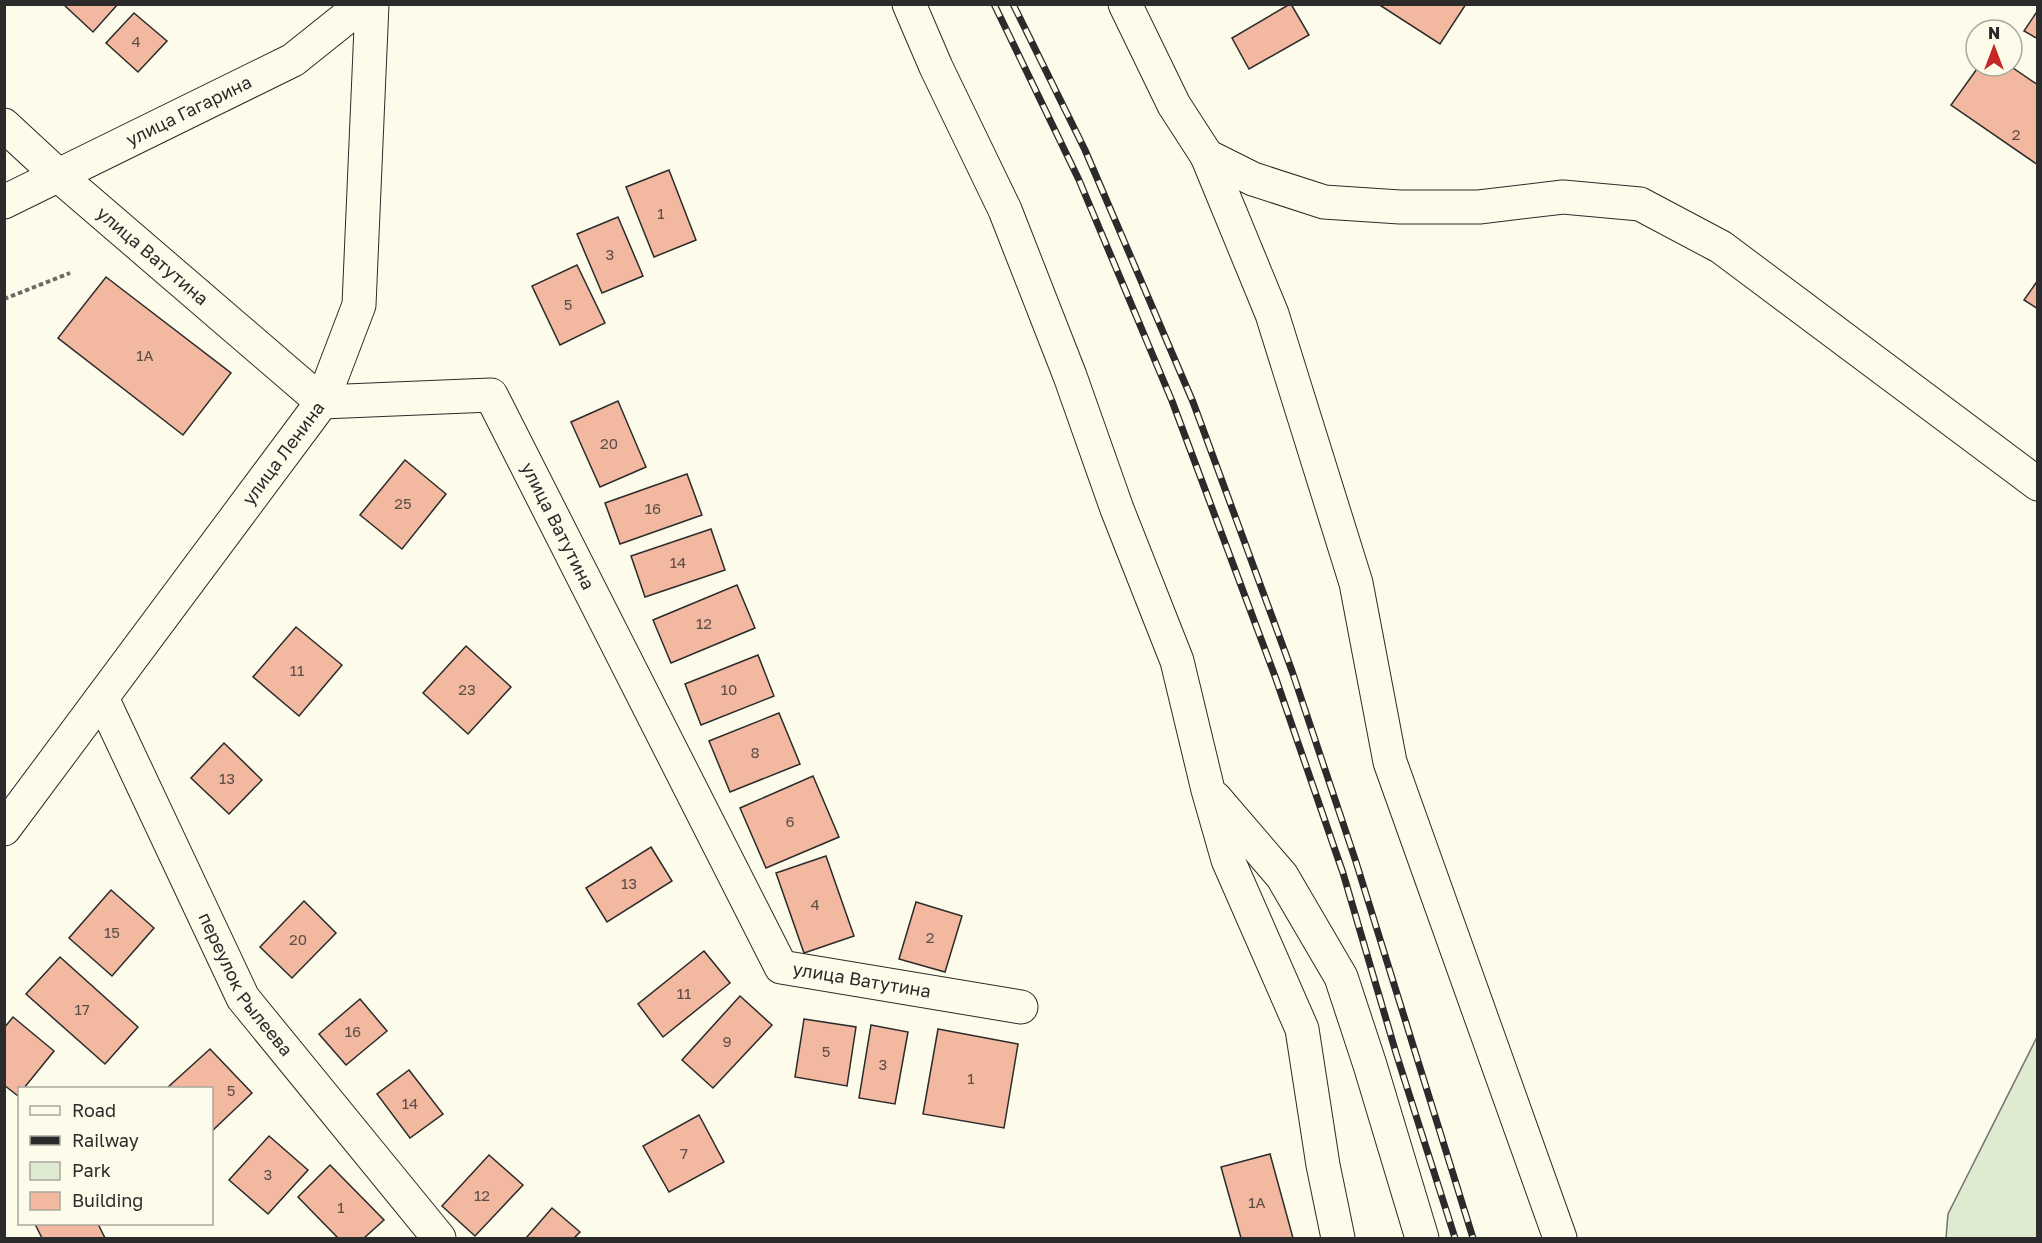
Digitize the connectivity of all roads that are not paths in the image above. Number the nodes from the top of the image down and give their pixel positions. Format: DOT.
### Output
graph roads {
  1 [pos="363,4"];
  2 [pos="372,4"];
  3 [pos="909,4"];
  4 [pos="1125,4"];
  5 [pos="4,125"];
  6 [pos="1207,156"];
  7 [pos="58,175"];
  8 [pos="4,202"];
  9 [pos="322,402"];
  10 [pos="2037,484"];
  11 [pos="102,698"];
  12 [pos="1208,790"];
  13 [pos="4,829"];
  14 [pos="1021,1007"];
  15 [pos="439,1239"];
  16 [pos="1338,1239"];
  17 [pos="1422,1239"];
  18 [pos="1560,1239"];
  1 -- 7 [label="street, улица Гагарина"];
  2 -- 9 [label="street, улица Ленина"];
  3 -- 12 [label="street"];
  4 -- 6 [label="street"];
  5 -- 7 [label="street, улица Ватутина"];
  6 -- 10 [label="street"];
  6 -- 18 [label="street"];
  7 -- 8 [label="street, улица Гагарина"];
  7 -- 9 [label="street, улица Ватутина"];
  9 -- 11 [label="street, улица Ленина"];
  9 -- 14 [label="street, улица Ватутина"];
  11 -- 13 [label="street, улица Ленина"];
  11 -- 15 [label="street, переулок Рылеева"];
  12 -- 16 [label="street"];
  12 -- 17 [label="street"];
}
